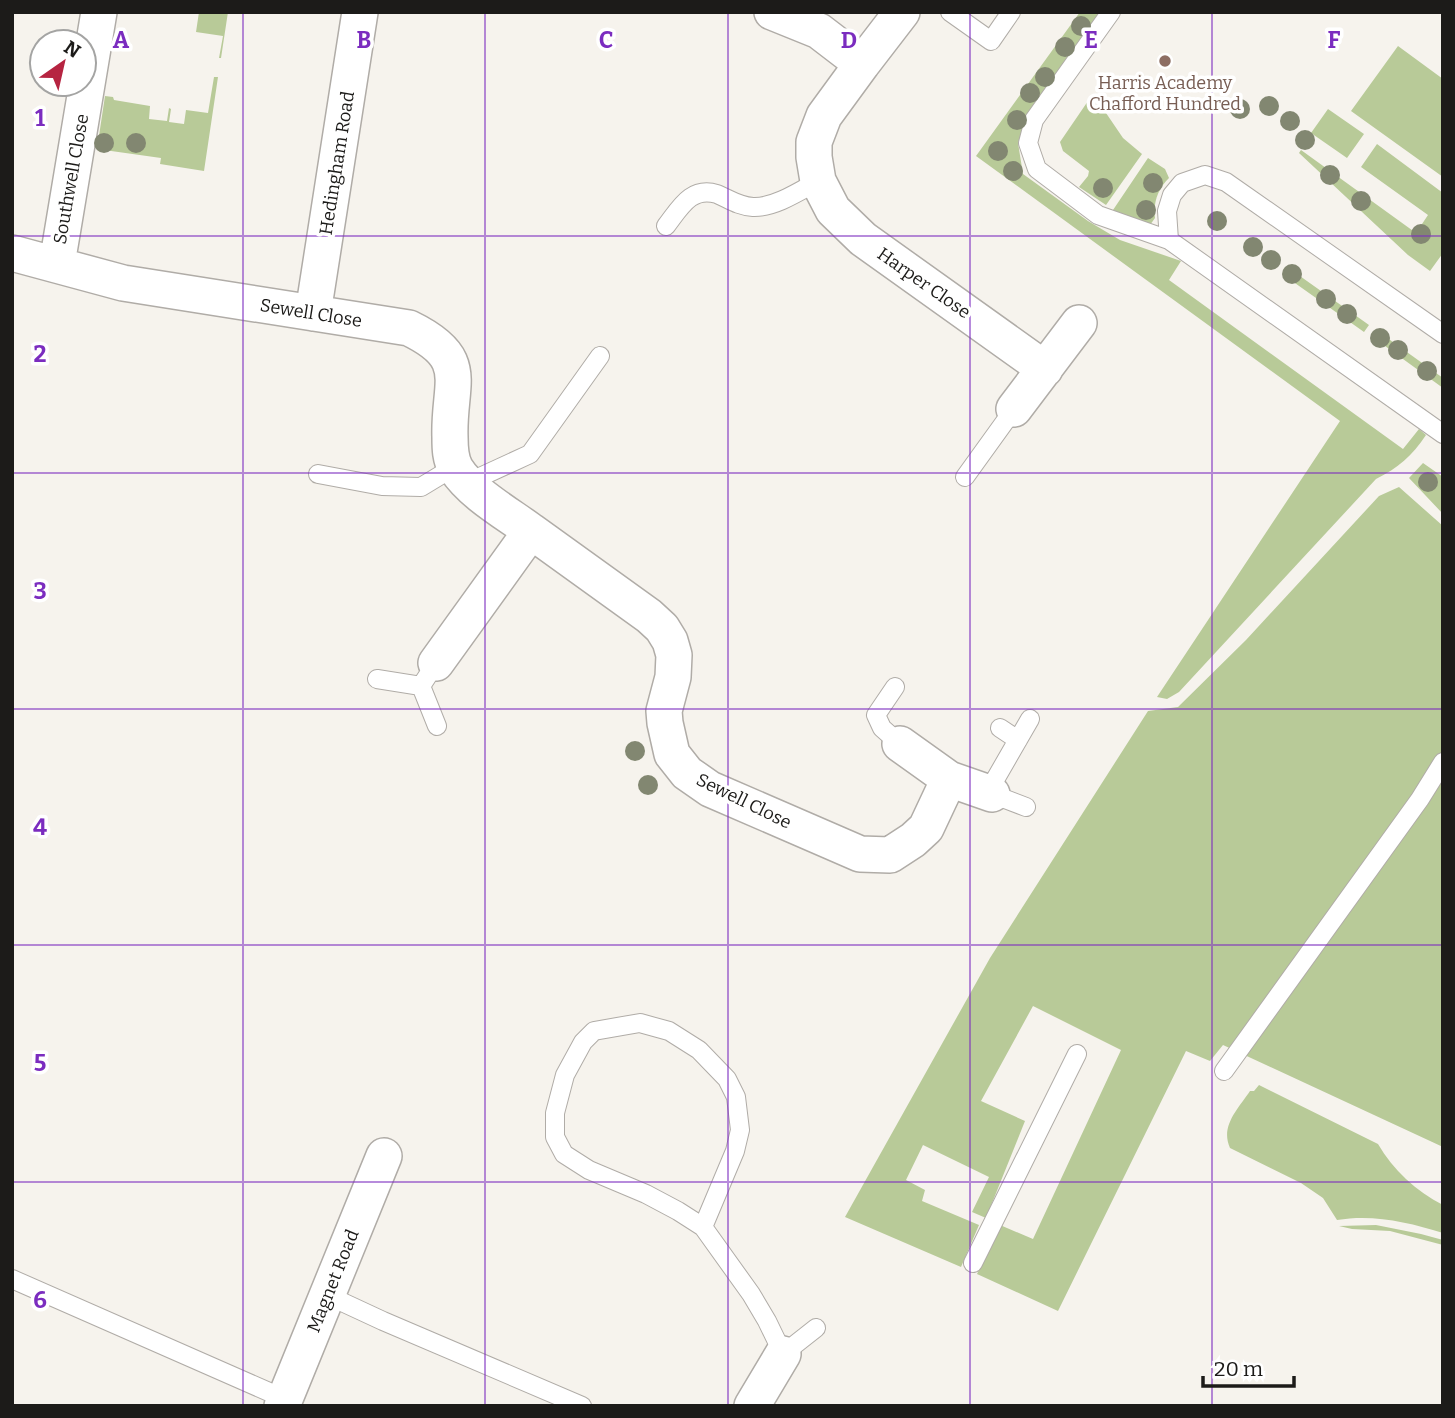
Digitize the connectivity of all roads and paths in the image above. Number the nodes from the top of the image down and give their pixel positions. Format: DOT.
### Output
graph roads {
  1 [pos="99,12"];
  2 [pos="360,12"];
  3 [pos="772,12"];
  4 [pos="902,12"];
  5 [pos="950,12"];
  6 [pos="1012,12"];
  7 [pos="1111,12"];
  8 [pos="862,64"];
  9 [pos="818,181"];
  10 [pos="666,226"];
  11 [pos="1169,240"];
  12 [pos="12,253"];
  13 [pos="57,264"];
  14 [pos="313,313"];
  15 [pos="1079,323"];
  16 [pos="1443,334"];
  17 [pos="600,356"];
  18 [pos="1045,369"];
  19 [pos="1014,409"];
  20 [pos="1443,434"];
  21 [pos="318,474"];
  22 [pos="461,475"];
  23 [pos="965,477"];
  24 [pos="531,531"];
  25 [pos="428,675"];
  26 [pos="377,679"];
  27 [pos="895,687"];
  28 [pos="1030,719"];
  29 [pos="437,726"];
  30 [pos="1000,728"];
  31 [pos="1018,740"];
  32 [pos="900,744"];
  33 [pos="1443,762"];
  34 [pos="948,779"];
  35 [pos="992,794"];
  36 [pos="1026,807"];
  37 [pos="1077,1054"];
  38 [pos="1224,1072"];
  39 [pos="384,1156"];
  40 [pos="703,1227"];
  41 [pos="973,1262"];
  42 [pos="12,1279"];
  43 [pos="327,1295"];
  44 [pos="816,1328"];
  45 [pos="783,1354"];
  46 [pos="284,1402"];
  47 [pos="582,1406"];
  48 [pos="752,1406"];
  1 -- 13 [label="street, Southwell Close"];
  2 -- 14 [label="street, Hedingham Road"];
  3 -- 8 [label="street"];
  4 -- 8 [label="street, Harper Close"];
  5 -- 6 [label="lane"];
  7 -- 11 [label="lane"];
  8 -- 9 [label="street, Harper Close"];
  9 -- 10 [label="lane"];
  9 -- 18 [label="street, Harper Close"];
  11 -- 16 [label="lane"];
  11 -- 20 [label="lane"];
  12 -- 13 [label="street, Sewell Close"];
  13 -- 14 [label="street, Sewell Close"];
  14 -- 22 [label="street, Sewell Close"];
  15 -- 18 [label="street"];
  17 -- 22 [label="lane"];
  18 -- 19 [label="street"];
  19 -- 23 [label="lane"];
  21 -- 22 [label="lane"];
  22 -- 24 [label="street, Sewell Close"];
  24 -- 25 [label="street"];
  24 -- 34 [label="street, Sewell Close"];
  25 -- 26 [label="lane"];
  25 -- 29 [label="lane"];
  27 -- 32 [label="lane"];
  28 -- 31 [label="lane"];
  30 -- 31 [label="lane"];
  31 -- 35 [label="lane"];
  32 -- 34 [label="street"];
  33 -- 38 [label="lane"];
  34 -- 35 [label="street"];
  35 -- 36 [label="lane"];
  37 -- 41 [label="lane"];
  39 -- 43 [label="street, Magnet Road"];
  40 -- 40 [label="lane"];
  40 -- 45 [label="lane"];
  42 -- 46 [label="lane"];
  43 -- 46 [label="street, Magnet Road"];
  43 -- 47 [label="lane"];
  44 -- 45 [label="lane"];
  45 -- 48 [label="street"];
}
